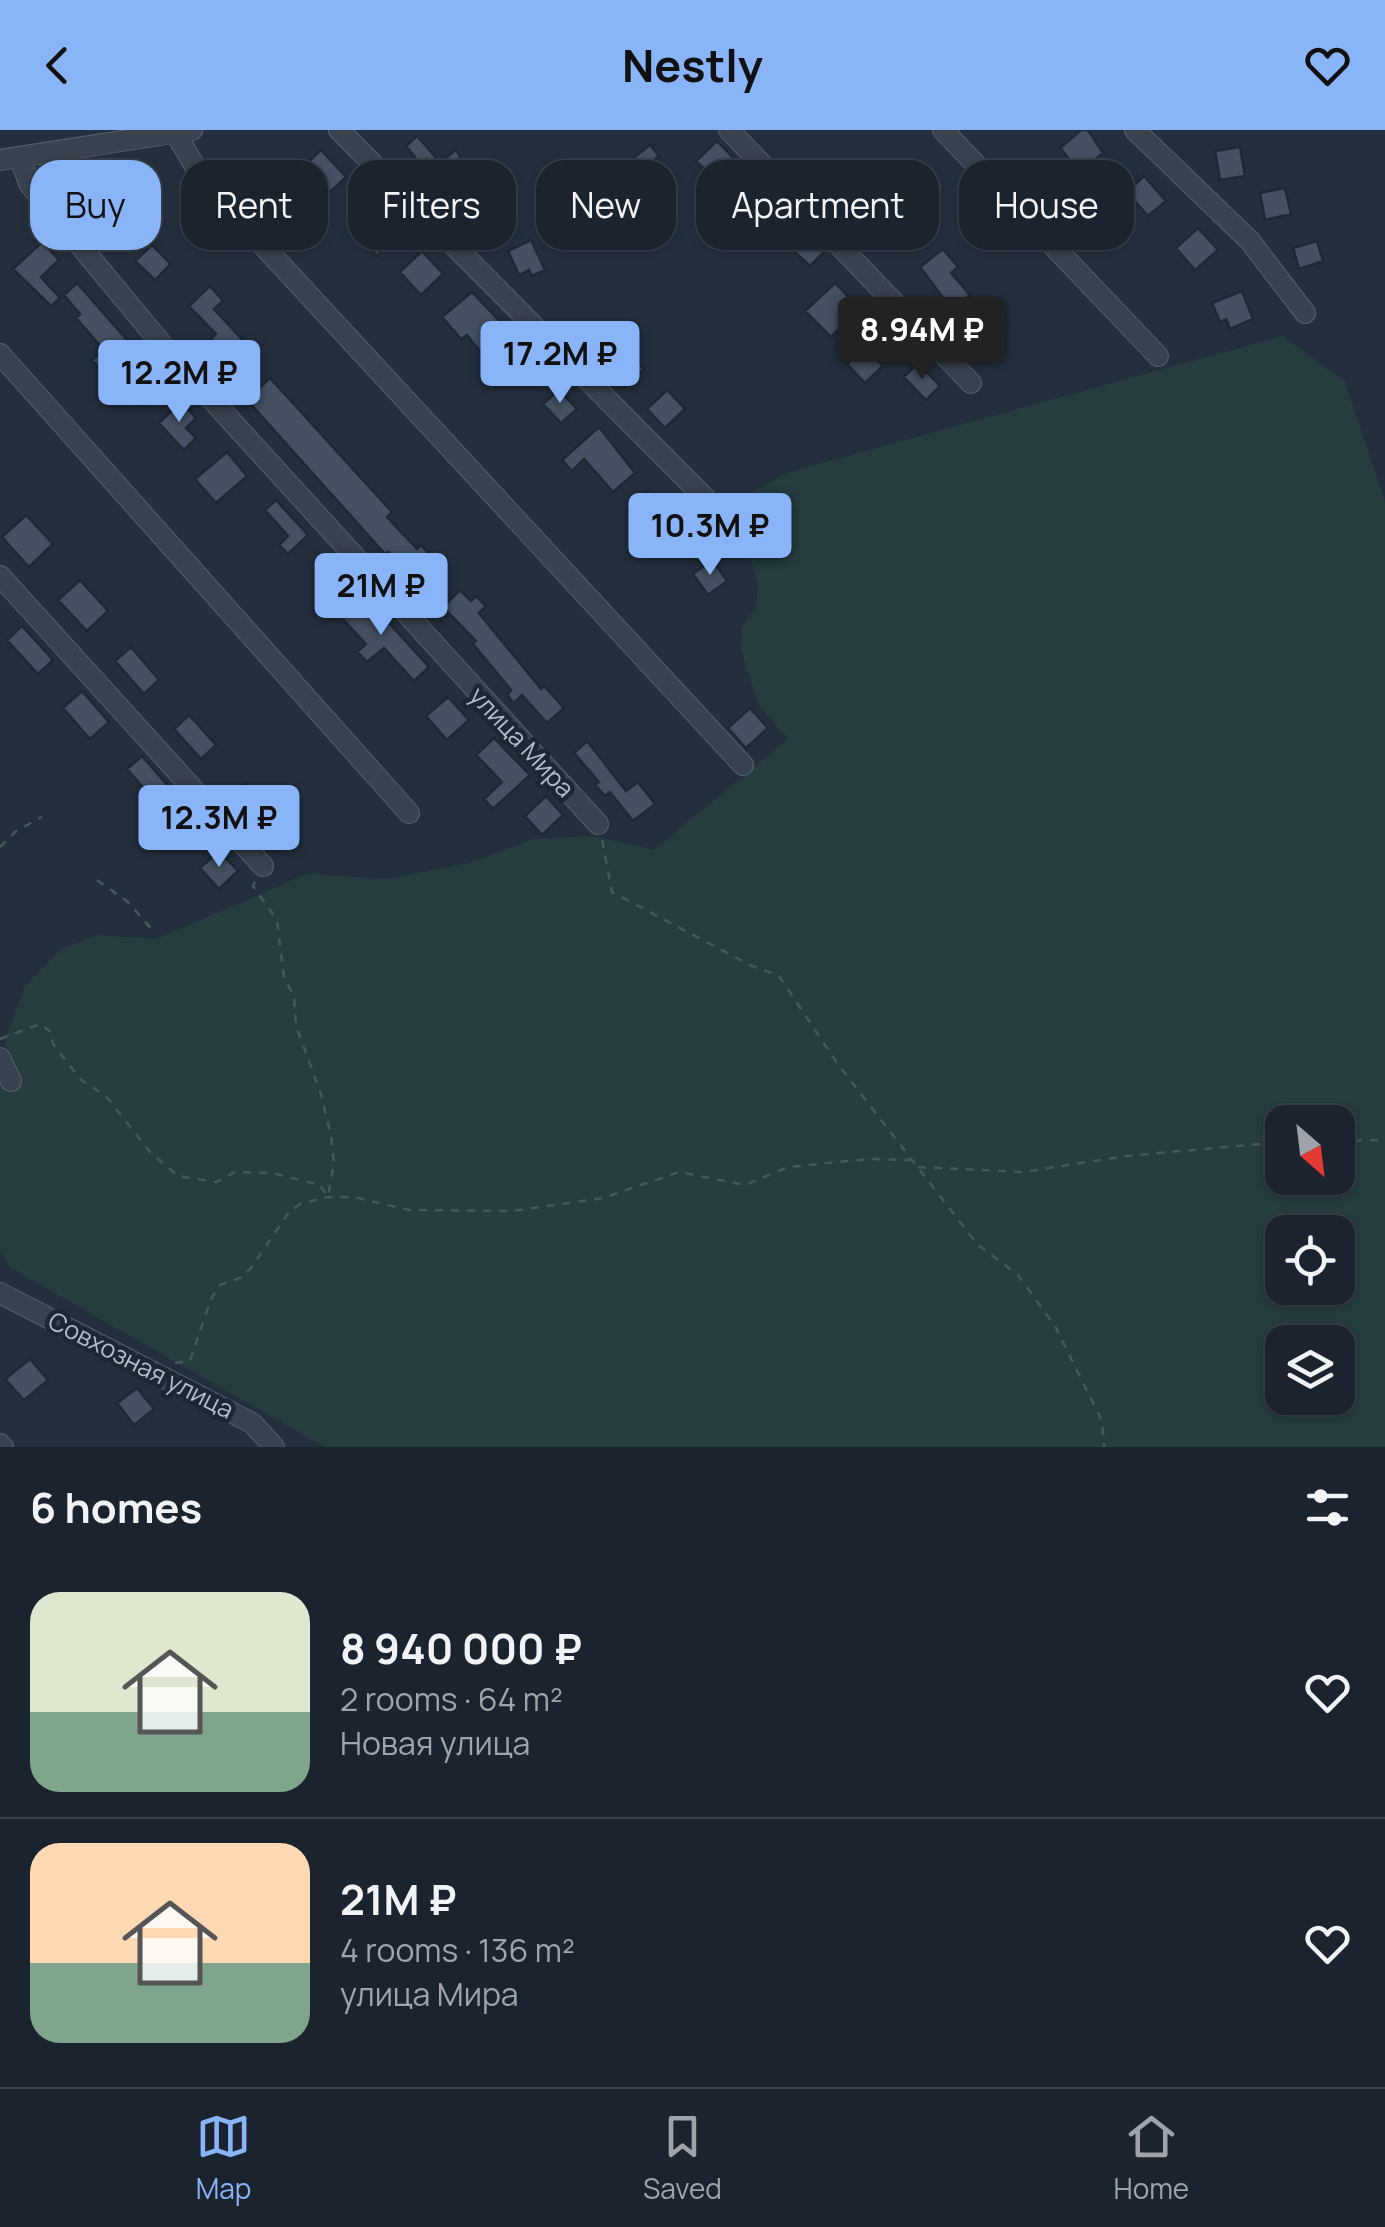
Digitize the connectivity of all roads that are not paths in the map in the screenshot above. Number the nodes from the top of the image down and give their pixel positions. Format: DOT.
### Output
graph roads {
  1 [pos="339,130"];
  2 [pos="729,130"];
  3 [pos="943,130"];
  4 [pos="1136,130"];
  5 [pos="184,132"];
  6 [pos="10,159"];
  7 [pos="1306,313"];
  8 [pos="0,354"];
  9 [pos="1158,356"];
  10 [pos="971,382"];
  11 [pos="732,524"];
  12 [pos="0,576"];
  13 [pos="743,764"];
  14 [pos="410,812"];
  15 [pos="598,824"];
  16 [pos="262,866"];
  17 [pos="0,1058"];
  18 [pos="10,1081"];
  19 [pos="0,1293"];
  20 [pos="274,1447"];
  1 -- 11 [label="street"];
  2 -- 10 [label="street"];
  3 -- 9 [label="street"];
  4 -- 7 [label="street"];
  5 -- 6 [label="street"];
  5 -- 13 [label="street"];
  6 -- 15 [label="street, улица Мира"];
  8 -- 14 [label="street"];
  12 -- 16 [label="street"];
  17 -- 18 [label="street"];
  19 -- 20 [label="street, Совхозная улица"];
}
